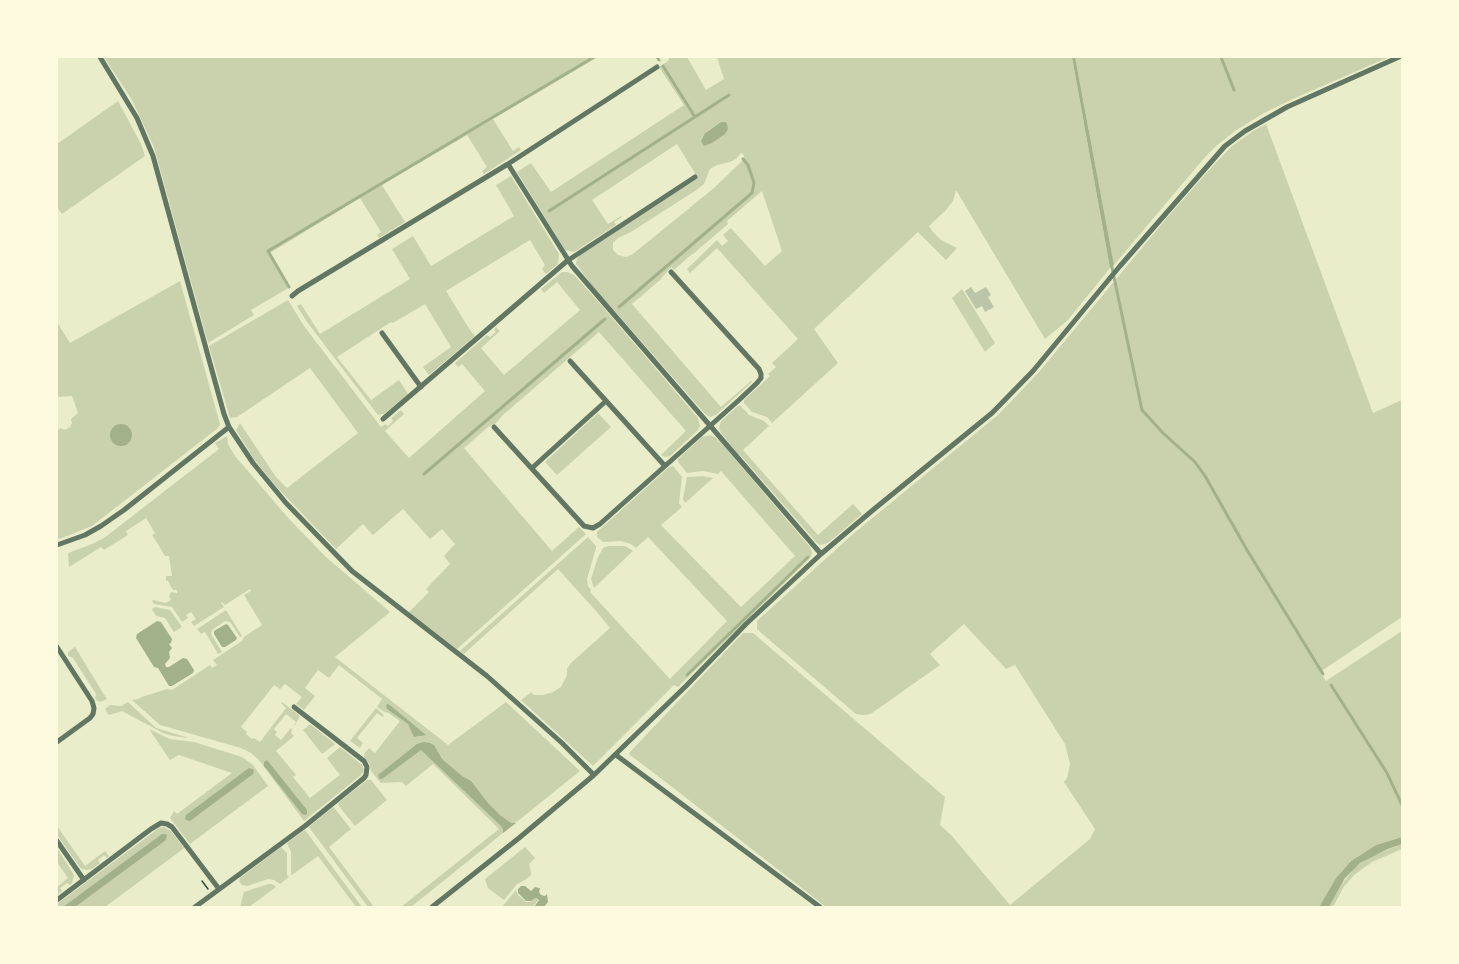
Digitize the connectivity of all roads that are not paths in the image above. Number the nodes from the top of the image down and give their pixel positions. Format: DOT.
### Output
graph roads {
  1 [pos="100,57"];
  2 [pos="1399,57"];
  3 [pos="657,67"];
  4 [pos="508,164"];
  5 [pos="695,177"];
  6 [pos="567,261"];
  7 [pos="671,272"];
  8 [pos="292,296"];
  9 [pos="382,333"];
  10 [pos="570,361"];
  11 [pos="421,387"];
  12 [pos="606,400"];
  13 [pos="383,419"];
  14 [pos="710,425"];
  15 [pos="229,427"];
  16 [pos="494,427"];
  17 [pos="664,466"];
  18 [pos="531,468"];
  19 [pos="57,545"];
  20 [pos="821,554"];
  21 [pos="57,647"];
  22 [pos="294,707"];
  23 [pos="57,742"];
  24 [pos="616,755"];
  25 [pos="594,775"];
  26 [pos="57,841"];
  27 [pos="84,880"];
  28 [pos="219,889"];
  29 [pos="57,900"];
  30 [pos="195,907"];
  31 [pos="432,907"];
  32 [pos="820,907"];
  1 -- 15 [label="street"];
  2 -- 20 [label="street"];
  3 -- 4 [label="street"];
  4 -- 6 [label="street"];
  4 -- 8 [label="street"];
  5 -- 6 [label="street"];
  6 -- 11 [label="street"];
  6 -- 14 [label="street"];
  7 -- 14 [label="street"];
  9 -- 11 [label="street"];
  10 -- 12 [label="street"];
  11 -- 13 [label="street"];
  12 -- 17 [label="street"];
  12 -- 18 [label="street"];
  14 -- 17 [label="street"];
  14 -- 20 [label="street"];
  15 -- 19 [label="street"];
  15 -- 25 [label="street"];
  16 -- 18 [label="street"];
  17 -- 18 [label="street"];
  20 -- 24 [label="street"];
  21 -- 23 [label="street"];
  22 -- 28 [label="street"];
  24 -- 25 [label="street"];
  24 -- 32 [label="street"];
  25 -- 31 [label="street"];
  26 -- 27 [label="street"];
  27 -- 28 [label="street"];
  27 -- 29 [label="street"];
  28 -- 30 [label="street"];
}
